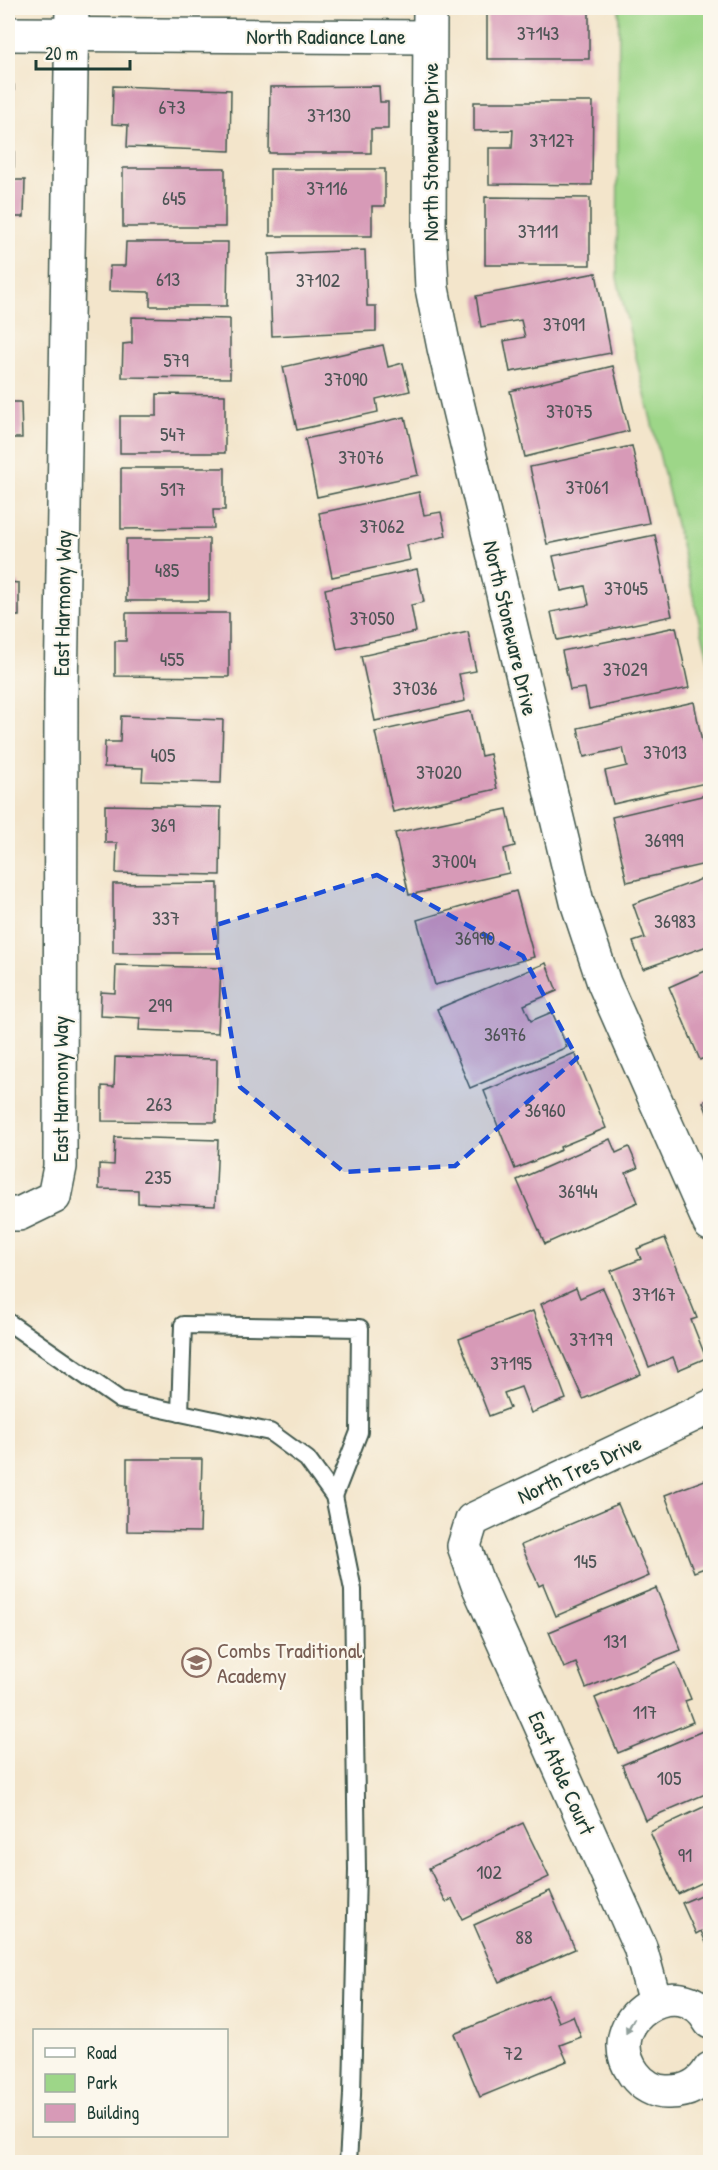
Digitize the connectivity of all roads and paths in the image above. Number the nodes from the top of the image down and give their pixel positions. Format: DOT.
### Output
graph roads {
  1 [pos="72,21"];
  2 [pos="429,22"];
  3 [pos="8,34"];
  4 [pos="8,1214"];
  5 [pos="711,1224"];
  6 [pos="8,1322"];
  7 [pos="711,1407"];
  8 [pos="180,1413"];
  9 [pos="334,1496"];
  10 [pos="464,1546"];
  11 [pos="655,2002"];
  12 [pos="711,2022"];
  13 [pos="711,2068"];
  14 [pos="348,2163"];
  1 -- 2 [label="street, North Radiance Lane"];
  1 -- 3 [label="street, North Radiance Lane"];
  1 -- 4 [label="street, East Harmony Way"];
  2 -- 5 [label="street, North Stoneware Drive"];
  6 -- 8 [label="lane"];
  7 -- 10 [label="street, North Tres Drive"];
  8 -- 9 [label="lane"];
  8 -- 9 [label="lane"];
  9 -- 14 [label="lane"];
  10 -- 11 [label="street, East Atole Court"];
  11 -- 12 [label="street"];
  11 -- 13 [label="street, one-way"];
}
